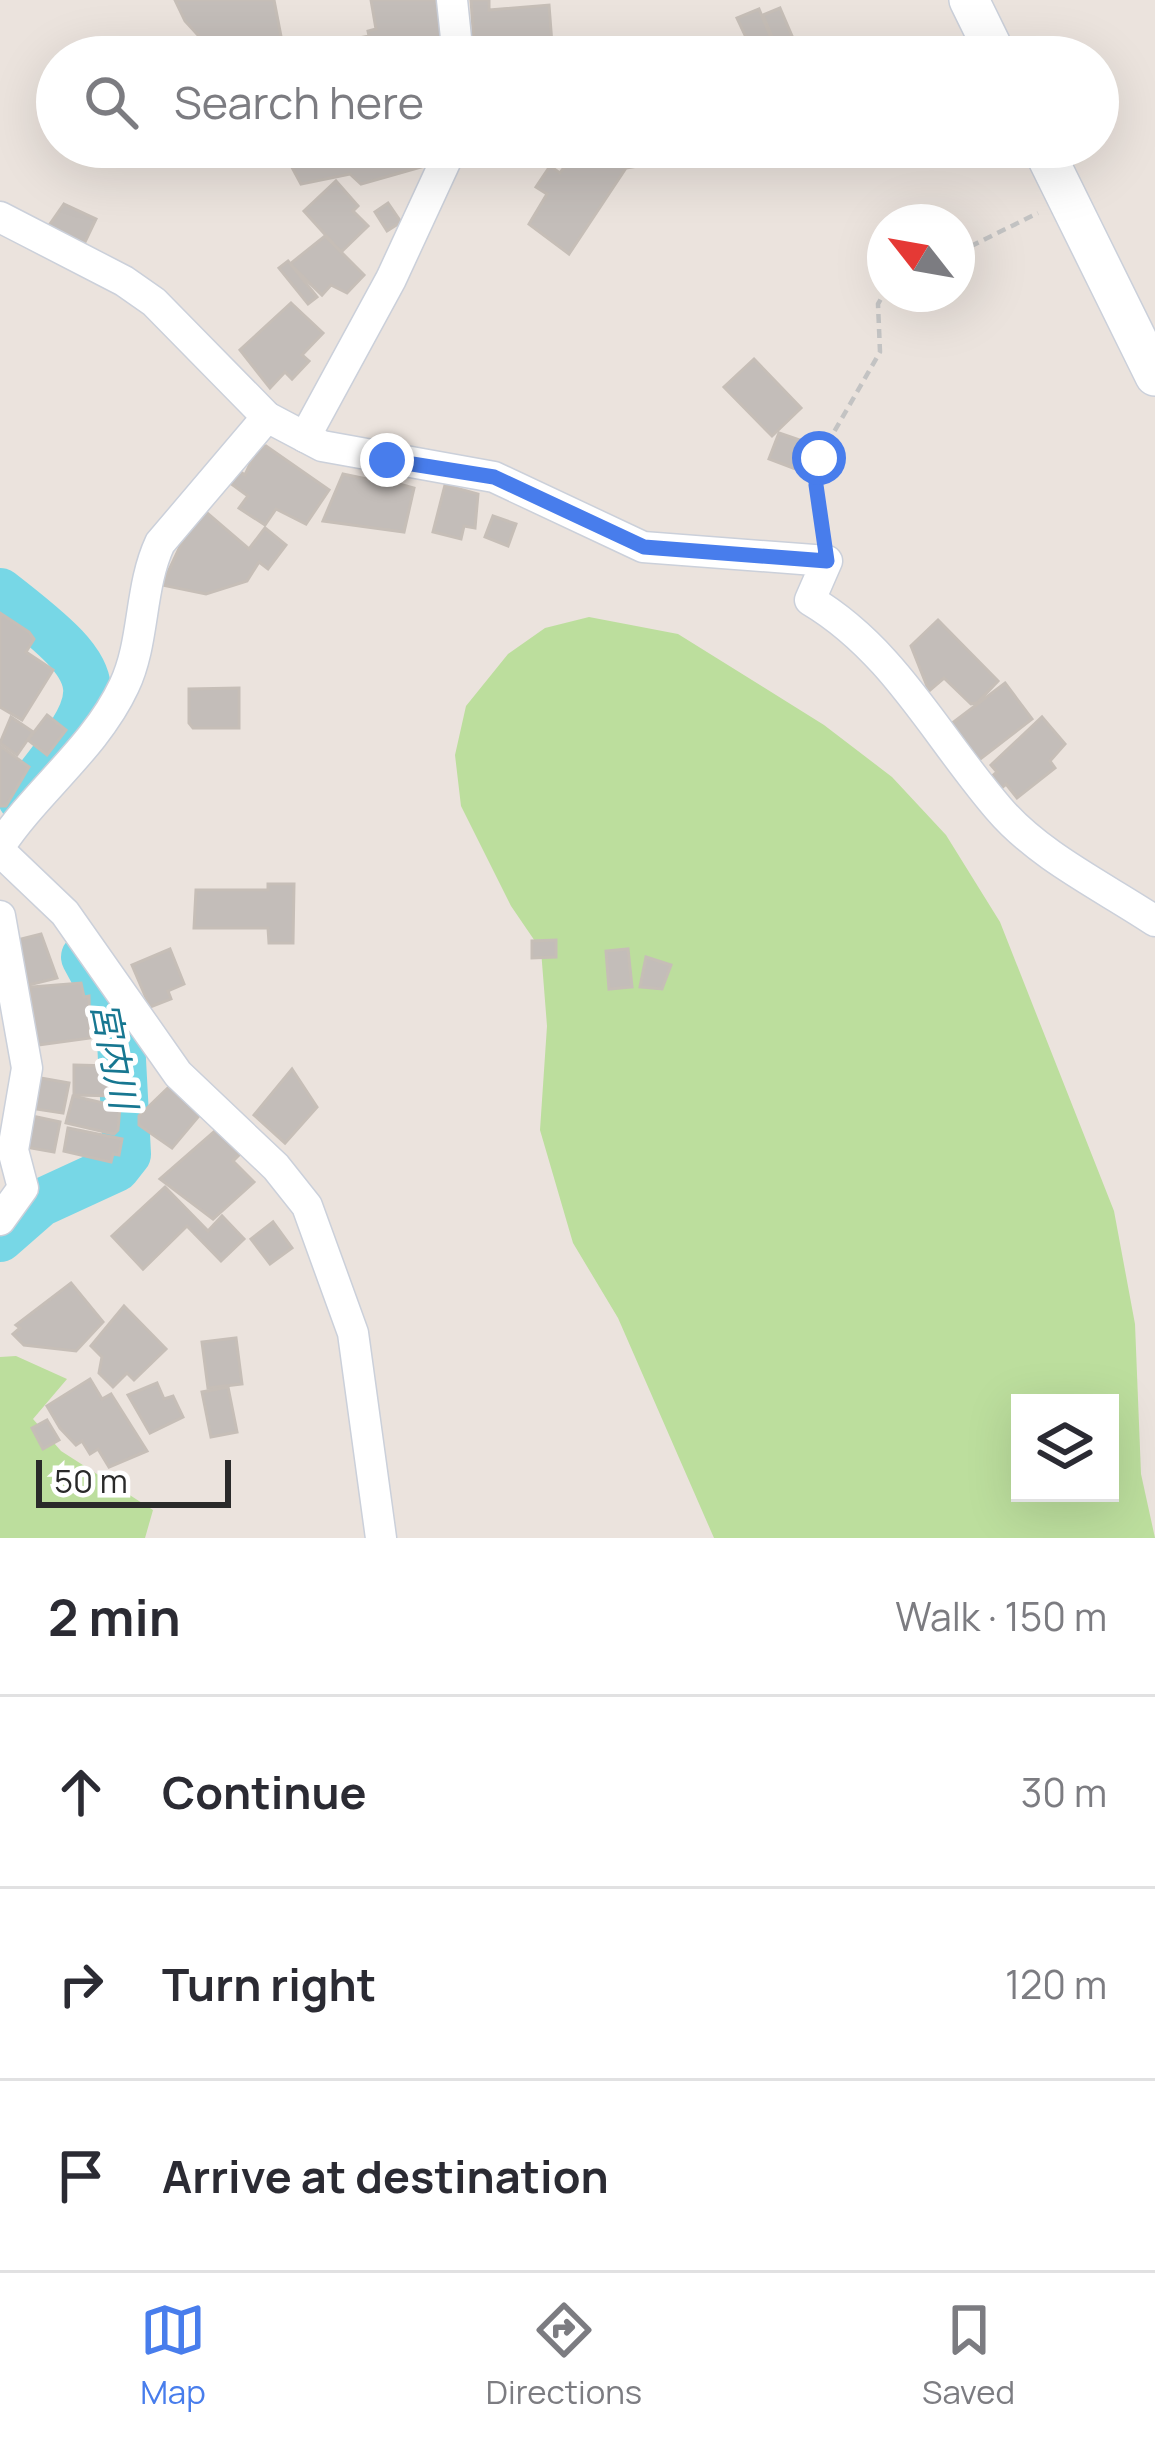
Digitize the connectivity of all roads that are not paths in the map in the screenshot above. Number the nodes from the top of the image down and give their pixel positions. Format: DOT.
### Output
graph roads {
  1 [pos="452,0"];
  2 [pos="969,0"];
  3 [pos="456,36"];
  4 [pos="987,36"];
  5 [pos="442,168"];
  6 [pos="1052,168"];
  7 [pos="0,217"];
  8 [pos="1155,376"];
  9 [pos="267,417"];
  10 [pos="305,437"];
  11 [pos="0,849"];
  12 [pos="0,916"];
  13 [pos="1155,921"];
  14 [pos="0,1220"];
  15 [pos="382,1538"];
  1 -- 3 [label="street"];
  2 -- 4 [label="main road"];
  5 -- 10 [label="street"];
  6 -- 8 [label="main road"];
  7 -- 9 [label="street"];
  9 -- 10 [label="street"];
  9 -- 11 [label="street"];
  10 -- 13 [label="street"];
  11 -- 15 [label="street"];
  12 -- 14 [label="street"];
}
